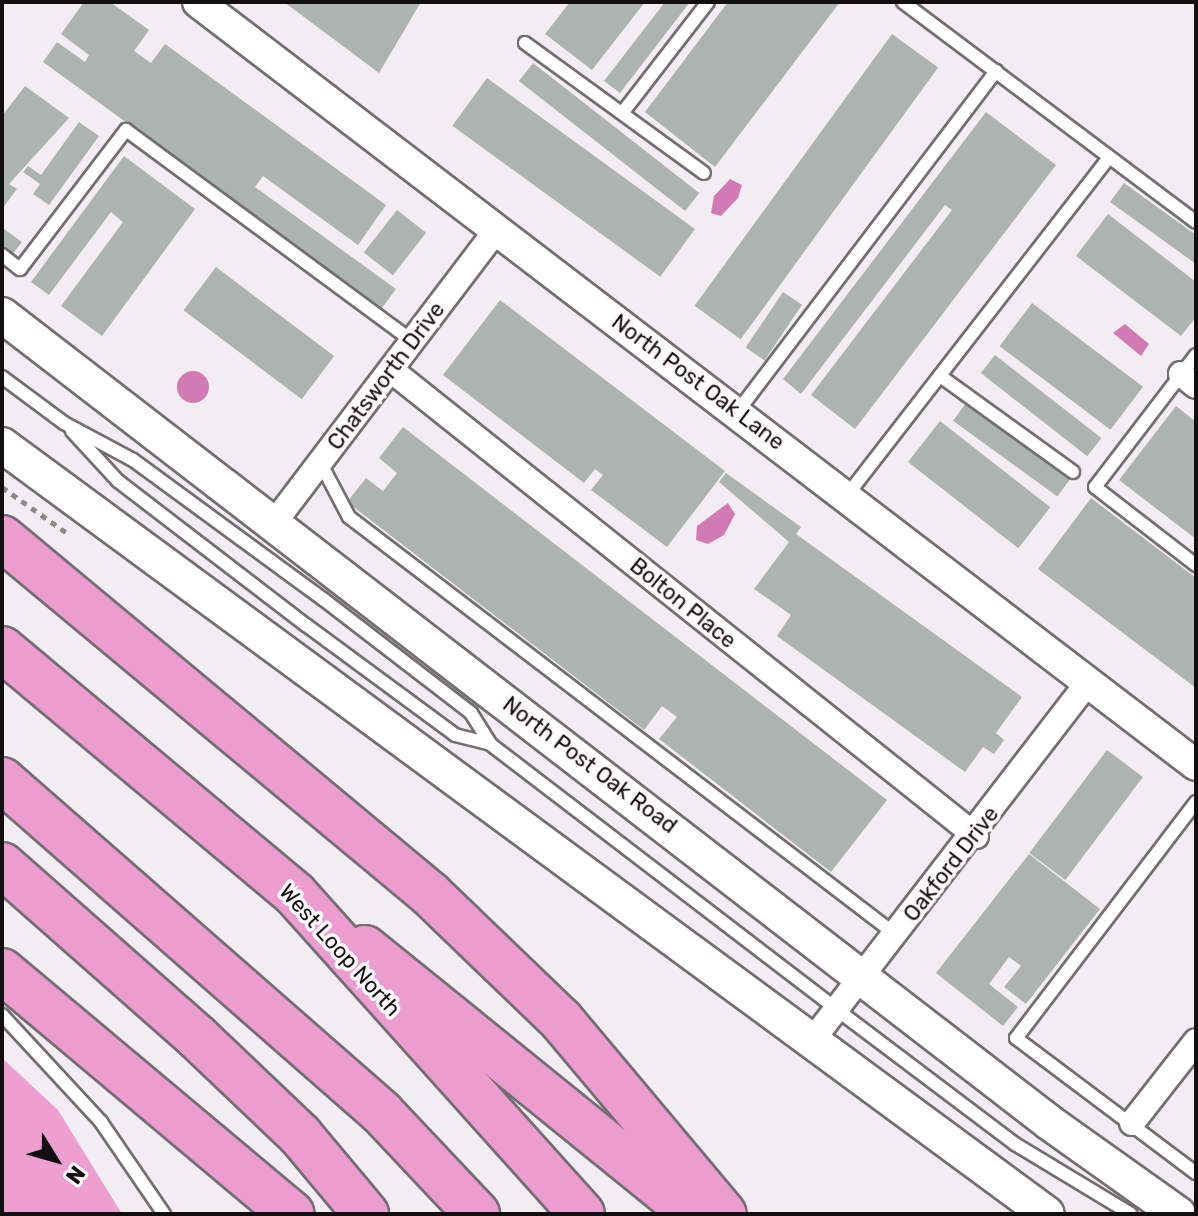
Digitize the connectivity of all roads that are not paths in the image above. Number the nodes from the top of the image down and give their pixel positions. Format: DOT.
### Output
graph roads {
  1 [pos="198,2"];
  2 [pos="708,2"];
  3 [pos="903,2"];
  4 [pos="525,43"];
  5 [pos="996,71"];
  6 [pos="623,112"];
  7 [pos="1109,158"];
  8 [pos="704,173"];
  9 [pos="1196,222"];
  10 [pos="498,228"];
  11 [pos="2,255"];
  12 [pos="2,315"];
  13 [pos="412,341"];
  14 [pos="1196,355"];
  15 [pos="391,370"];
  16 [pos="940,376"];
  17 [pos="2,377"];
  18 [pos="1188,380"];
  19 [pos="738,411"];
  20 [pos="64,423"];
  21 [pos="2,445"];
  22 [pos="320,462"];
  23 [pos="1073,472"];
  24 [pos="848,494"];
  25 [pos="274,523"];
  26 [pos="2,538"];
  27 [pos="1196,565"];
  28 [pos="2,649"];
  29 [pos="1087,684"];
  30 [pos="490,744"];
  31 [pos="1196,765"];
  32 [pos="2,780"];
  33 [pos="1196,802"];
  34 [pos="976,836"];
  35 [pos="2,865"];
  36 [pos="2,873"];
  37 [pos="294,893"];
  38 [pos="895,934"];
  39 [pos="83,935"];
  40 [pos="2,971"];
  41 [pos="860,977"];
  42 [pos="836,1009"];
  43 [pos="2,1015"];
  44 [pos="1196,1041"];
  45 [pos="811,1042"];
  46 [pos="1132,1123"];
  47 [pos="1196,1173"];
  48 [pos="164,1214"];
  49 [pos="292,1214"];
  50 [pos="366,1214"];
  51 [pos="477,1214"];
  52 [pos="582,1214"];
  53 [pos="693,1214"];
  54 [pos="724,1214"];
  55 [pos="1047,1214"];
  56 [pos="1131,1214"];
  57 [pos="1178,1214"];
  1 -- 10 [label="street, North Post Oak Lane"];
  2 -- 6 [label="lane"];
  3 -- 5 [label="lane"];
  4 -- 6 [label="lane"];
  5 -- 7 [label="lane"];
  5 -- 19 [label="lane"];
  6 -- 8 [label="lane"];
  7 -- 9 [label="lane"];
  7 -- 16 [label="lane"];
  10 -- 13 [label="street, Chatsworth Drive"];
  10 -- 19 [label="street, North Post Oak Lane"];
  11 -- 13 [label="lane"];
  12 -- 25 [label="main road, North Post Oak Road"];
  13 -- 15 [label="street, Chatsworth Drive"];
  14 -- 18 [label="lane"];
  15 -- 22 [label="street, Chatsworth Drive"];
  15 -- 34 [label="street, Bolton Place"];
  16 -- 23 [label="lane"];
  16 -- 24 [label="lane"];
  17 -- 20 [label="lane"];
  18 -- 27 [label="lane"];
  19 -- 24 [label="street, North Post Oak Lane"];
  20 -- 30 [label="lane"];
  20 -- 30 [label="lane"];
  21 -- 45 [label="main road"];
  22 -- 25 [label="street, Chatsworth Drive"];
  22 -- 38 [label="lane"];
  24 -- 29 [label="street, North Post Oak Lane"];
  25 -- 41 [label="main road, North Post Oak Road"];
  26 -- 54 [label="highway"];
  28 -- 37 [label="highway, West Loop North"];
  29 -- 31 [label="street, North Post Oak Lane"];
  29 -- 34 [label="street, Oakford Drive"];
  30 -- 42 [label="lane"];
  32 -- 51 [label="highway"];
  33 -- 46 [label="lane"];
  34 -- 38 [label="street, Oakford Drive"];
  35 -- 39 [label="highway"];
  36 -- 39 [label="highway"];
  37 -- 52 [label="highway, West Loop North"];
  37 -- 53 [label="highway"];
  38 -- 41 [label="street, Oakford Drive"];
  39 -- 50 [label="highway"];
  40 -- 49 [label="highway"];
  41 -- 42 [label="street, Oakford Drive"];
  41 -- 57 [label="main road, North Post Oak Road"];
  42 -- 45 [label="street, Oakford Drive"];
  42 -- 56 [label="lane"];
  43 -- 48 [label="lane"];
  44 -- 46 [label="street"];
  45 -- 55 [label="main road"];
  46 -- 47 [label="lane"];
}
